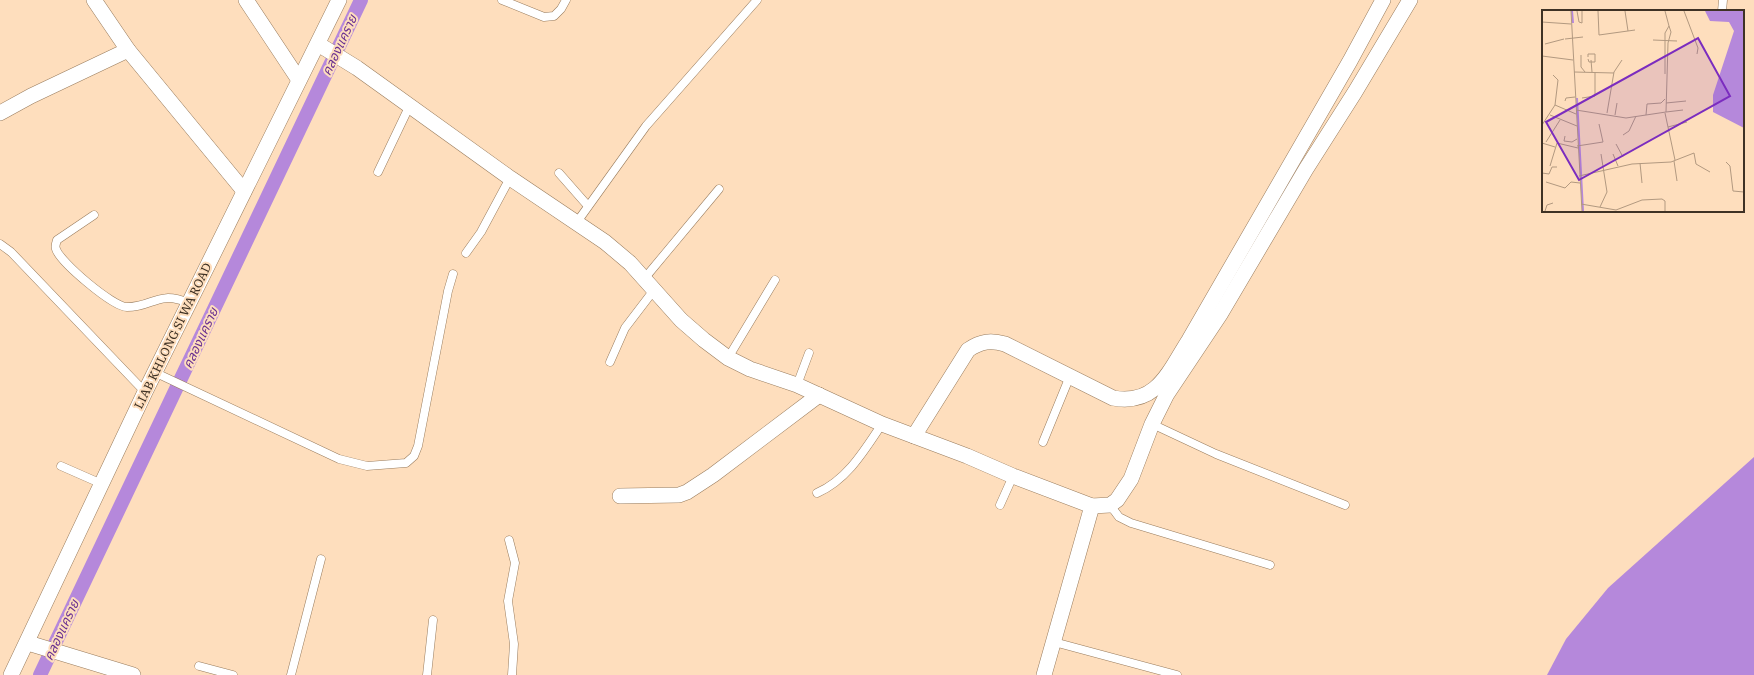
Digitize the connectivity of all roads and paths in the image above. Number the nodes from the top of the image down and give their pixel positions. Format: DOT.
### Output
graph roads {
  1 [pos="94,0"];
  2 [pos="246,0"];
  3 [pos="339,0"];
  4 [pos="502,0"];
  5 [pos="566,0"];
  6 [pos="757,0"];
  7 [pos="1383,0"];
  8 [pos="1410,0"];
  9 [pos="1723,0"];
  10 [pos="1722,10"];
  11 [pos="324,48"];
  12 [pos="128,50"];
  13 [pos="299,80"];
  14 [pos="410,107"];
  15 [pos="0,113"];
  16 [pos="378,172"];
  17 [pos="559,173"];
  18 [pos="510,178"];
  19 [pos="719,189"];
  20 [pos="244,191"];
  21 [pos="588,206"];
  22 [pos="94,215"];
  23 [pos="577,222"];
  24 [pos="0,244"];
  25 [pos="466,253"];
  26 [pos="453,274"];
  27 [pos="775,280"];
  28 [pos="649,285"];
  29 [pos="189,303"];
  30 [pos="809,353"];
  31 [pos="728,358"];
  32 [pos="610,362"];
  33 [pos="160,375"];
  34 [pos="1070,376"];
  35 [pos="797,385"];
  36 [pos="145,392"];
  37 [pos="819,395"];
  38 [pos="882,424"];
  39 [pos="1152,424"];
  40 [pos="914,436"];
  41 [pos="1043,442"];
  42 [pos="61,466"];
  43 [pos="1013,476"];
  44 [pos="102,484"];
  45 [pos="817,493"];
  46 [pos="620,496"];
  47 [pos="1000,505"];
  48 [pos="1110,505"];
  49 [pos="1345,505"];
  50 [pos="1092,506"];
  51 [pos="509,540"];
  52 [pos="321,558"];
  53 [pos="1270,565"];
  54 [pos="433,620"];
  55 [pos="1054,642"];
  56 [pos="32,644"];
  57 [pos="199,666"];
  58 [pos="11,675"];
  59 [pos="133,675"];
  60 [pos="233,675"];
  61 [pos="291,675"];
  62 [pos="427,675"];
  63 [pos="512,675"];
  64 [pos="1044,675"];
  65 [pos="1177,675"];
  1 -- 12 [label="street"];
  2 -- 13 [label="street"];
  3 -- 11 [label="street, LIAB KHLONG SI WA ROAD"];
  4 -- 5 [label="lane"];
  6 -- 21 [label="lane"];
  7 -- 34 [label="street"];
  8 -- 39 [label="street"];
  9 -- 10 [label="lane"];
  11 -- 13 [label="street, LIAB KHLONG SI WA ROAD"];
  11 -- 14 [label="street"];
  12 -- 15 [label="street"];
  12 -- 20 [label="street"];
  13 -- 20 [label="street, LIAB KHLONG SI WA ROAD"];
  14 -- 16 [label="lane"];
  14 -- 18 [label="street"];
  17 -- 21 [label="lane"];
  18 -- 23 [label="street"];
  18 -- 25 [label="lane"];
  19 -- 28 [label="lane"];
  20 -- 29 [label="street, LIAB KHLONG SI WA ROAD"];
  21 -- 23 [label="lane"];
  22 -- 29 [label="lane"];
  23 -- 28 [label="street"];
  24 -- 36 [label="lane"];
  26 -- 33 [label="lane"];
  27 -- 31 [label="lane"];
  28 -- 31 [label="street"];
  28 -- 32 [label="lane"];
  29 -- 33 [label="street, LIAB KHLONG SI WA ROAD"];
  30 -- 35 [label="lane"];
  31 -- 35 [label="street"];
  33 -- 36 [label="street, LIAB KHLONG SI WA ROAD"];
  34 -- 40 [label="street"];
  34 -- 41 [label="lane"];
  35 -- 37 [label="street"];
  36 -- 44 [label="street, LIAB KHLONG SI WA ROAD"];
  37 -- 38 [label="street"];
  37 -- 46 [label="street"];
  38 -- 40 [label="street"];
  38 -- 45 [label="lane"];
  39 -- 48 [label="street"];
  39 -- 49 [label="lane"];
  40 -- 43 [label="street"];
  42 -- 44 [label="lane"];
  43 -- 47 [label="lane"];
  43 -- 50 [label="street"];
  44 -- 56 [label="street, LIAB KHLONG SI WA ROAD"];
  48 -- 50 [label="street"];
  48 -- 53 [label="lane"];
  50 -- 55 [label="street"];
  51 -- 63 [label="lane"];
  52 -- 61 [label="lane"];
  54 -- 62 [label="lane"];
  55 -- 64 [label="street"];
  55 -- 65 [label="lane"];
  56 -- 58 [label="street, LIAB KHLONG SI WA ROAD"];
  56 -- 59 [label="street"];
  57 -- 60 [label="lane"];
}
